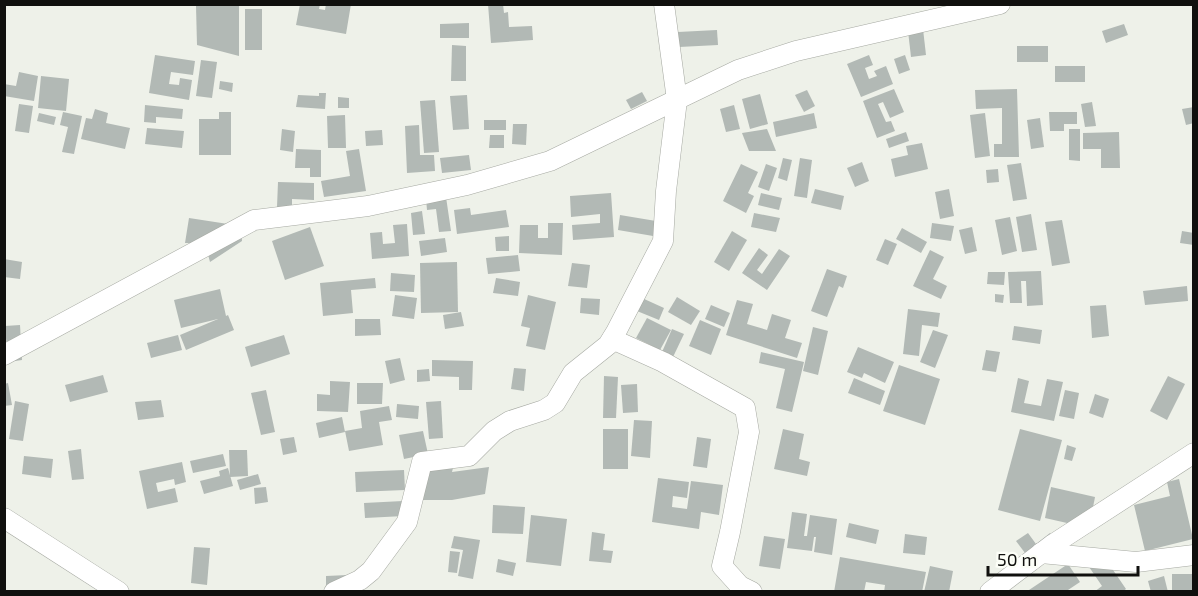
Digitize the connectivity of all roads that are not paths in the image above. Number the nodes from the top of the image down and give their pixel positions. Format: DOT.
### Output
graph roads {
  1 [pos="664,4"];
  2 [pos="1000,4"];
  3 [pos="677,100"];
  4 [pos="612,339"];
  5 [pos="4,355"];
  6 [pos="1194,453"];
  7 [pos="4,518"];
  8 [pos="1041,553"];
  9 [pos="1194,555"];
  10 [pos="119,591"];
  11 [pos="334,591"];
  12 [pos="752,591"];
  13 [pos="990,591"];
  1 -- 3 [label="street"];
  2 -- 3 [label="street"];
  3 -- 4 [label="street"];
  3 -- 5 [label="street"];
  4 -- 11 [label="street"];
  4 -- 12 [label="street"];
  6 -- 8 [label="street"];
  7 -- 10 [label="street"];
  8 -- 9 [label="street"];
  8 -- 13 [label="street"];
}
